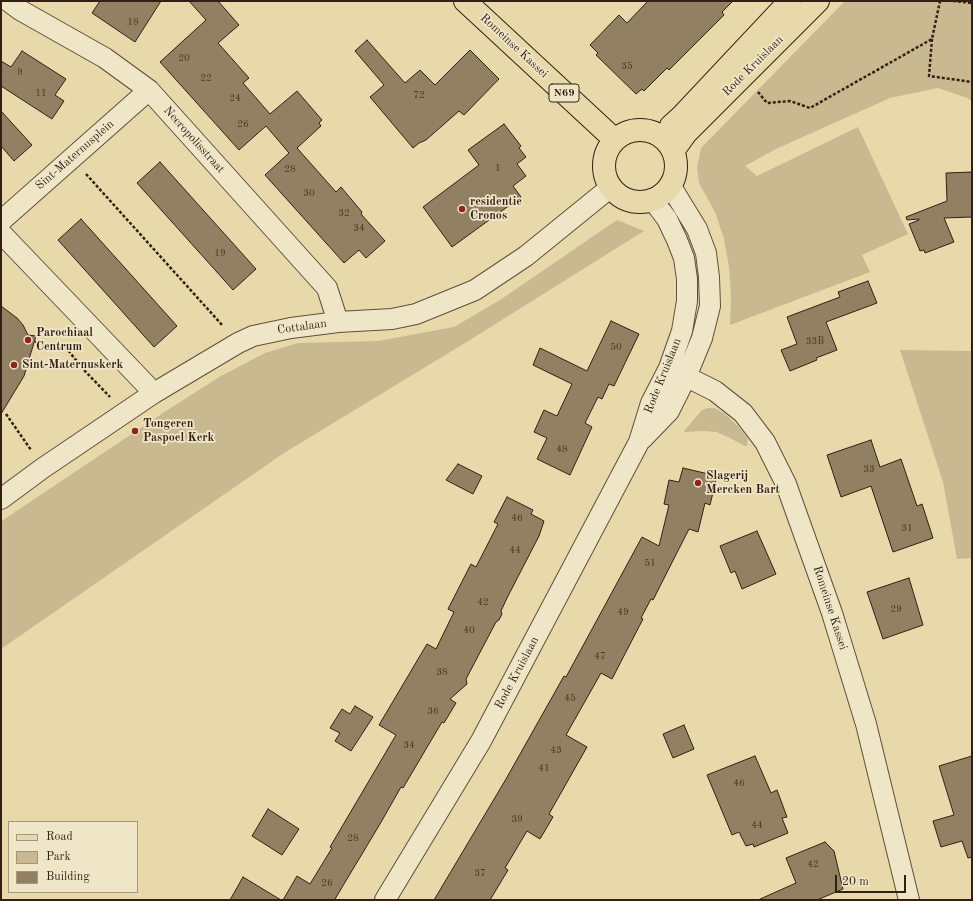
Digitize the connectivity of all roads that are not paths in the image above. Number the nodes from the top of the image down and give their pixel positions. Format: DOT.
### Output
graph roads {
  1 [pos="8,1"];
  2 [pos="465,1"];
  3 [pos="790,1"];
  4 [pos="818,1"];
  5 [pos="149,90"];
  6 [pos="658,134"];
  7 [pos="615,140"];
  8 [pos="673,151"];
  9 [pos="670,185"];
  10 [pos="611,187"];
  11 [pos="652,200"];
  12 [pos="1,221"];
  13 [pos="1,233"];
  14 [pos="338,322"];
  15 [pos="669,368"];
  16 [pos="686,377"];
  17 [pos="154,393"];
  18 [pos="639,442"];
  19 [pos="1,499"];
  20 [pos="385,900"];
  21 [pos="909,900"];
  1 -- 5 [label="street, Necropolisstraat"];
  2 -- 7 [label="main road, Romeinse Kassei / N69"];
  3 -- 6 [label="main road, Rode Kruislaan"];
  4 -- 8 [label="main road, Rode Kruislaan"];
  5 -- 12 [label="street, Sint-Maternusplein"];
  5 -- 14 [label="street, Necropolisstraat"];
  6 -- 7 [label="main road"];
  6 -- 8 [label="main road"];
  7 -- 10 [label="main road"];
  8 -- 9 [label="main road"];
  9 -- 11 [label="main road"];
  9 -- 16 [label="street, Rode Kruislaan"];
  10 -- 11 [label="main road"];
  10 -- 14 [label="street, Cottalaan"];
  11 -- 15 [label="street, Rode Kruislaan"];
  13 -- 17 [label="street"];
  14 -- 17 [label="street, Cottalaan"];
  15 -- 16 [label="street, Romeinse Kassei"];
  15 -- 18 [label="street, Rode Kruislaan"];
  16 -- 18 [label="street, Rode Kruislaan"];
  16 -- 21 [label="street, Romeinse Kassei"];
  17 -- 19 [label="street, Cottalaan"];
  18 -- 20 [label="street, Rode Kruislaan"];
}
